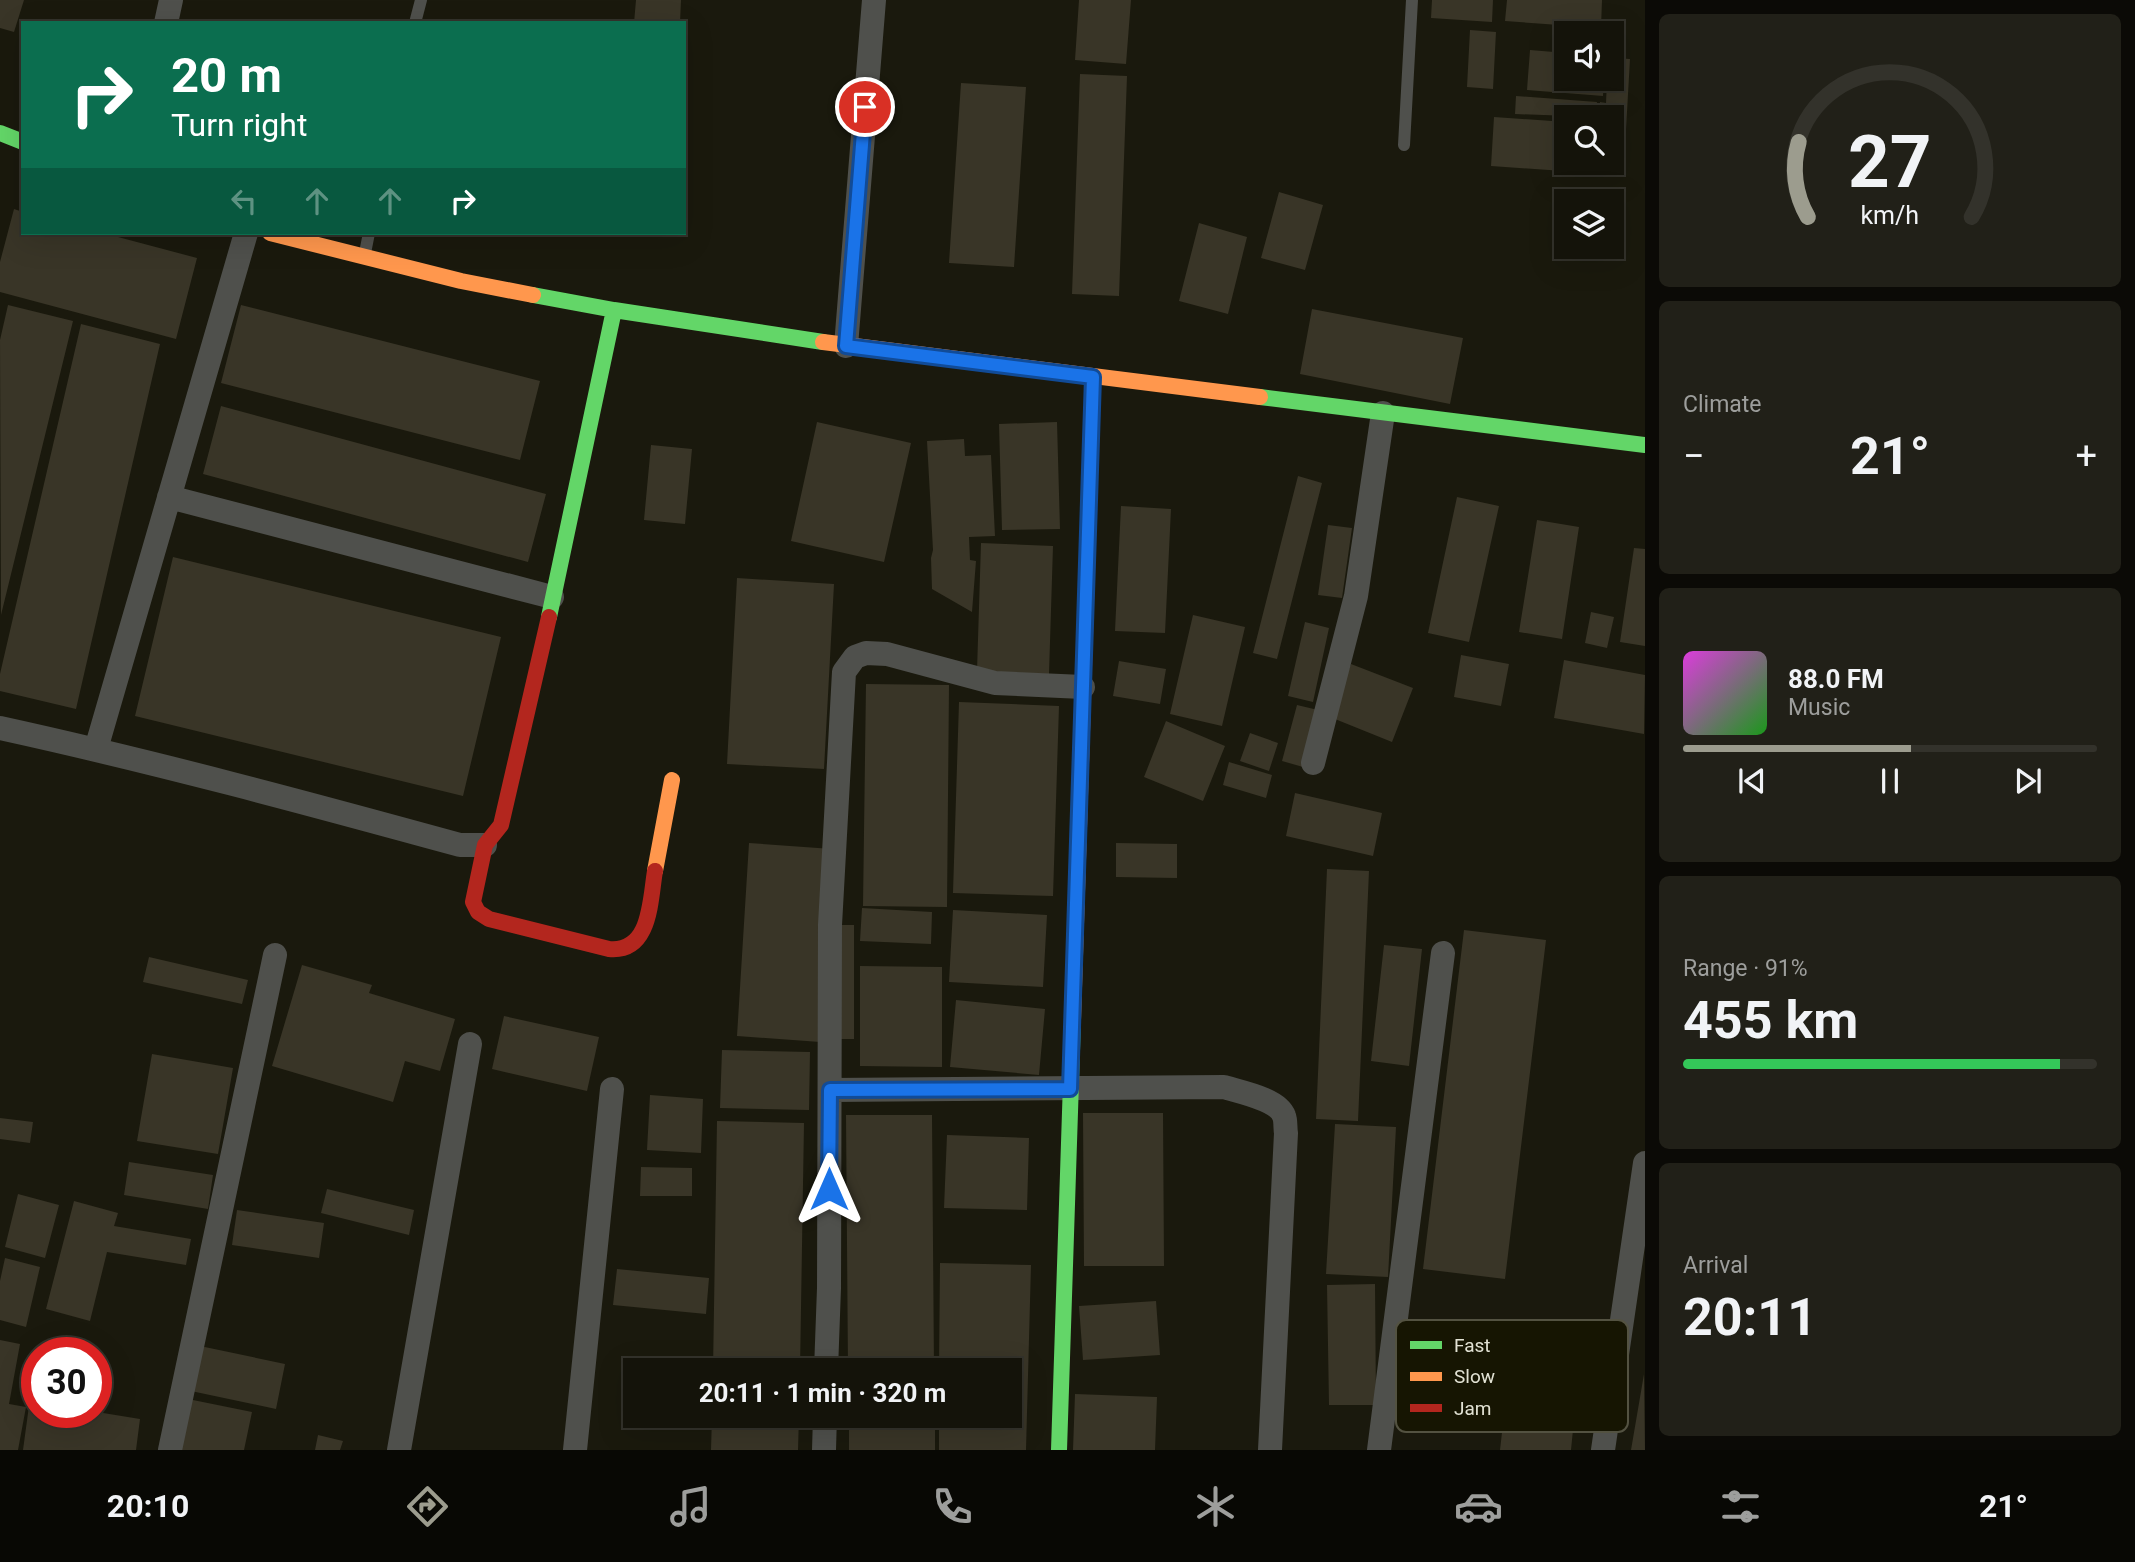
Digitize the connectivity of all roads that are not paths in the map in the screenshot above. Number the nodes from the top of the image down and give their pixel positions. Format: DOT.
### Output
graph roads {
  1 [pos="171,0"];
  2 [pos="421,0"];
  3 [pos="873,0"];
  4 [pos="1412,0"];
  5 [pos="166,21"];
  6 [pos="416,21"];
  7 [pos="0,133"];
  8 [pos="21,141"];
  9 [pos="1404,145"];
  10 [pos="245,235"];
  11 [pos="278,235"];
  12 [pos="369,235"];
  13 [pos="364,257"];
  14 [pos="614,310"];
  15 [pos="846,346"];
  16 [pos="1093,377"];
  17 [pos="1383,413"];
  18 [pos="1645,445"];
  19 [pos="169,497"];
  20 [pos="552,597"];
  21 [pos="1083,687"];
  22 [pos="0,728"];
  23 [pos="96,749"];
  24 [pos="1313,763"];
  25 [pos="672,780"];
  26 [pos="485,845"];
  27 [pos="1443,953"];
  28 [pos="275,955"];
  29 [pos="470,1044"];
  30 [pos="612,1089"];
  31 [pos="1070,1089"];
  32 [pos="830,1090"];
  33 [pos="1645,1163"];
  34 [pos="1622,1320"];
  35 [pos="826,1358"];
  36 [pos="825,1428"];
  37 [pos="1606,1432"];
  38 [pos="170,1450"];
  39 [pos="399,1450"];
  40 [pos="575,1450"];
  41 [pos="824,1450"];
  42 [pos="1059,1450"];
  43 [pos="1270,1450"];
  44 [pos="1379,1450"];
  45 [pos="1603,1450"];
  1 -- 5 [label="street"];
  2 -- 6 [label="lane"];
  3 -- 15 [label="street"];
  4 -- 9 [label="lane"];
  7 -- 8 [label="street"];
  10 -- 19 [label="street"];
  11 -- 13 [label="street"];
  12 -- 13 [label="lane"];
  13 -- 14 [label="street"];
  14 -- 15 [label="street"];
  14 -- 20 [label="street"];
  15 -- 16 [label="street"];
  16 -- 17 [label="street"];
  16 -- 21 [label="street"];
  17 -- 18 [label="street"];
  17 -- 24 [label="street"];
  19 -- 20 [label="street"];
  19 -- 23 [label="street"];
  20 -- 26 [label="street"];
  21 -- 31 [label="street"];
  21 -- 32 [label="street"];
  22 -- 23 [label="street"];
  23 -- 26 [label="street"];
  25 -- 26 [label="street"];
  27 -- 44 [label="street"];
  28 -- 38 [label="street"];
  29 -- 39 [label="street"];
  30 -- 40 [label="street"];
  31 -- 32 [label="street"];
  31 -- 42 [label="street"];
  31 -- 43 [label="street"];
  32 -- 35 [label="street"];
  33 -- 34 [label="street"];
  36 -- 41 [label="street"];
  37 -- 45 [label="street"];
}
